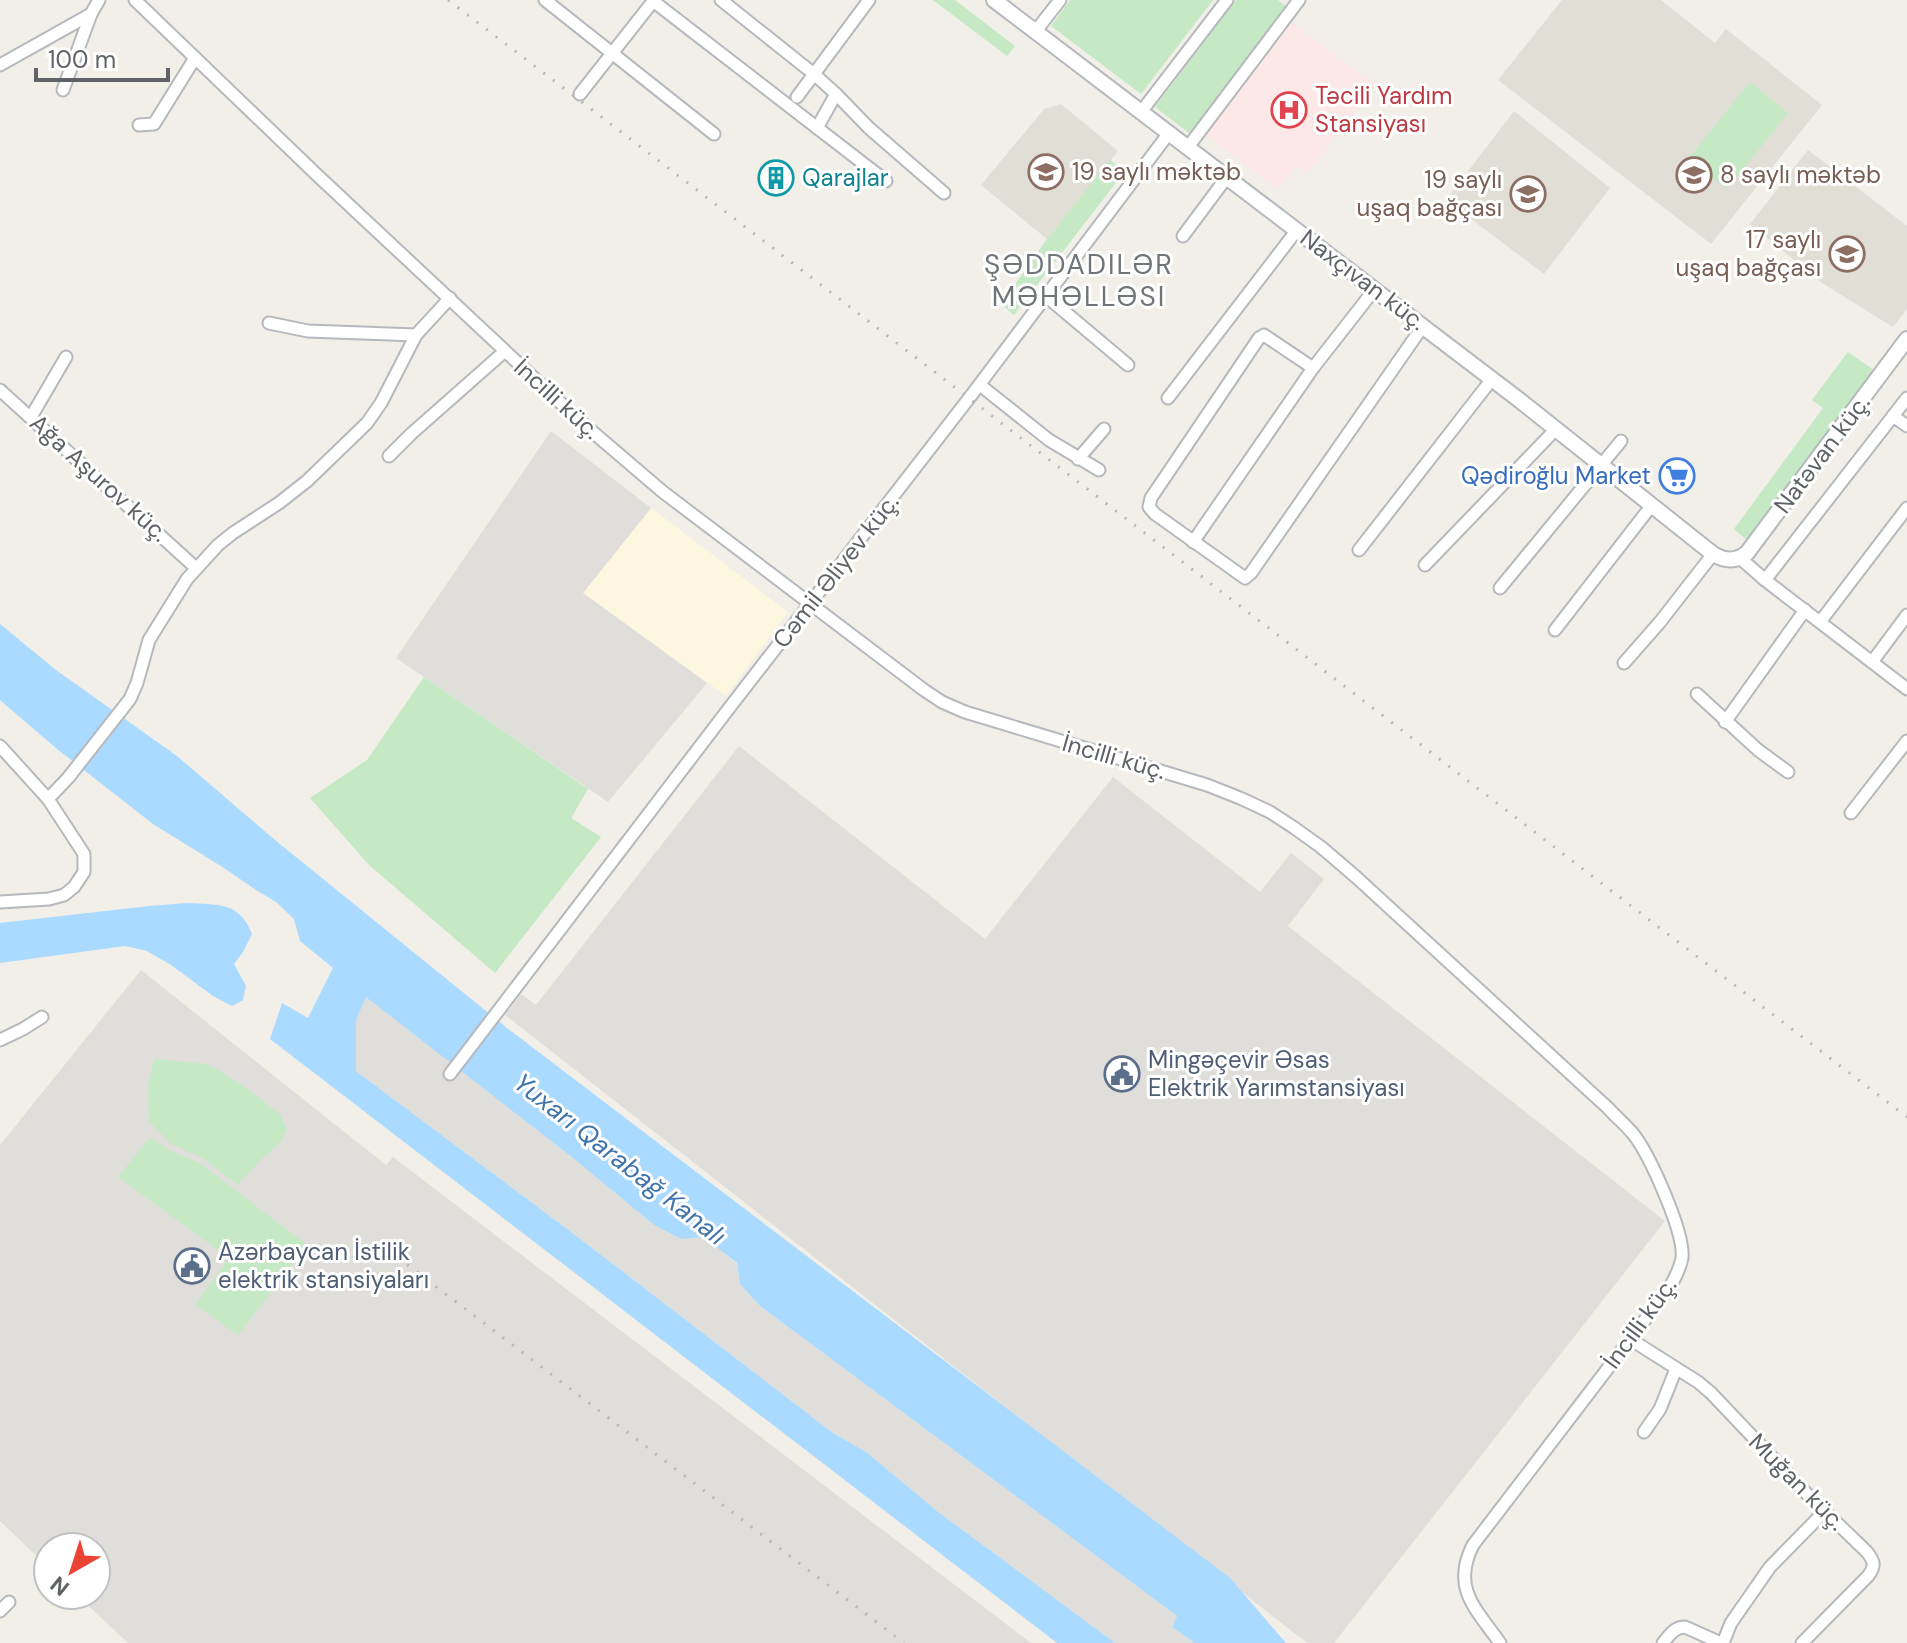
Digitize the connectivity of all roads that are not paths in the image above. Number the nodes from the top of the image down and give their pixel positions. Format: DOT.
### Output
graph roads {
  1 [pos="99,0"];
  2 [pos="135,0"];
  3 [pos="545,0"];
  4 [pos="721,0"];
  5 [pos="869,0"];
  6 [pos="994,0"];
  7 [pos="1060,0"];
  8 [pos="1227,0"];
  9 [pos="653,1"];
  10 [pos="1293,2"];
  11 [pos="91,14"];
  12 [pos="1035,32"];
  13 [pos="612,53"];
  14 [pos="195,58"];
  15 [pos="0,65"];
  16 [pos="814,74"];
  17 [pos="63,90"];
  18 [pos="580,94"];
  19 [pos="836,94"];
  20 [pos="797,97"];
  21 [pos="1141,112"];
  22 [pos="139,125"];
  23 [pos="817,128"];
  24 [pos="1169,133"];
  25 [pos="714,134"];
  26 [pos="1188,147"];
  27 [pos="1227,177"];
  28 [pos="886,181"];
  29 [pos="944,193"];
  30 [pos="1297,230"];
  31 [pos="1183,236"];
  32 [pos="1374,290"];
  33 [pos="1046,296"];
  34 [pos="450,298"];
  35 [pos="269,323"];
  36 [pos="1423,326"];
  37 [pos="416,335"];
  38 [pos="1907,339"];
  39 [pos="505,351"];
  40 [pos="66,357"];
  41 [pos="1128,365"];
  42 [pos="1313,368"];
  43 [pos="1492,379"];
  44 [pos="980,385"];
  45 [pos="0,390"];
  46 [pos="1168,398"];
  47 [pos="1907,398"];
  48 [pos="1893,416"];
  49 [pos="31,417"];
  50 [pos="1907,426"];
  51 [pos="1104,429"];
  52 [pos="1556,429"];
  53 [pos="1621,441"];
  54 [pos="389,456"];
  55 [pos="1078,459"];
  56 [pos="1601,465"];
  57 [pos="1099,470"];
  58 [pos="1652,505"];
  59 [pos="1907,508"];
  60 [pos="1193,542"];
  61 [pos="1359,550"];
  62 [pos="1713,554"];
  63 [pos="1735,559"];
  64 [pos="1425,565"];
  65 [pos="196,568"];
  66 [pos="1765,580"];
  67 [pos="1500,588"];
  68 [pos="811,603"];
  69 [pos="1805,610"];
  70 [pos="1907,615"];
  71 [pos="1820,622"];
  72 [pos="1555,630"];
  73 [pos="1872,662"];
  74 [pos="1624,663"];
  75 [pos="1907,689"];
  76 [pos="1697,694"];
  77 [pos="1725,722"];
  78 [pos="1907,741"];
  79 [pos="0,746"];
  80 [pos="1788,772"];
  81 [pos="48,799"];
  82 [pos="1851,813"];
  83 [pos="0,902"];
  84 [pos="42,1017"];
  85 [pos="0,1040"];
  86 [pos="450,1074"];
  87 [pos="1630,1339"];
  88 [pos="1676,1369"];
  89 [pos="1644,1432"];
  90 [pos="1825,1511"];
  91 [pos="1500,1643"];
  92 [pos="1663,1643"];
  93 [pos="1722,1643"];
  94 [pos="1802,1643"];
  1 -- 11 [label="street"];
  2 -- 14 [label="street, İncilli küç."];
  3 -- 13 [label="street"];
  4 -- 16 [label="street"];
  5 -- 16 [label="street"];
  6 -- 12 [label="street, Naxçıvan küç."];
  7 -- 12 [label="street"];
  8 -- 21 [label="street"];
  9 -- 13 [label="street"];
  9 -- 23 [label="street"];
  10 -- 26 [label="street"];
  11 -- 15 [label="street"];
  11 -- 17 [label="street"];
  12 -- 21 [label="street, Naxçıvan küç."];
  13 -- 18 [label="street"];
  13 -- 25 [label="street"];
  14 -- 22 [label="street"];
  14 -- 34 [label="street, İncilli küç."];
  16 -- 19 [label="street"];
  16 -- 20 [label="street"];
  19 -- 23 [label="street"];
  19 -- 29 [label="street"];
  21 -- 24 [label="street, Naxçıvan küç."];
  23 -- 28 [label="street"];
  24 -- 26 [label="street, Naxçıvan küç."];
  24 -- 33 [label="street, Cəmil Əliyev küç."];
  26 -- 27 [label="street, Naxçıvan küç."];
  27 -- 30 [label="street, Naxçıvan küç."];
  27 -- 31 [label="street"];
  30 -- 32 [label="street, Naxçıvan küç."];
  30 -- 46 [label="street"];
  32 -- 36 [label="street, Naxçıvan küç."];
  32 -- 42 [label="street"];
  33 -- 41 [label="street"];
  33 -- 44 [label="street, Cəmil Əliyev küç."];
  34 -- 37 [label="street"];
  34 -- 39 [label="street, İncilli küç."];
  35 -- 37 [label="street"];
  36 -- 43 [label="street, Naxçıvan küç."];
  36 -- 60 [label="street"];
  37 -- 65 [label="street"];
  38 -- 63 [label="street, Natəvan küç."];
  39 -- 54 [label="street"];
  39 -- 68 [label="street, İncilli küç."];
  40 -- 49 [label="street"];
  42 -- 60 [label="street"];
  42 -- 60 [label="street"];
  43 -- 52 [label="street, Naxçıvan küç."];
  43 -- 61 [label="street"];
  44 -- 55 [label="street"];
  44 -- 68 [label="street, Cəmil Əliyev küç."];
  45 -- 49 [label="street, Ağa Aşurov küç."];
  47 -- 48 [label="street"];
  48 -- 50 [label="street"];
  48 -- 66 [label="street"];
  49 -- 65 [label="street, Ağa Aşurov küç."];
  51 -- 55 [label="street"];
  52 -- 56 [label="street, Naxçıvan küç."];
  52 -- 64 [label="street"];
  53 -- 56 [label="street"];
  55 -- 57 [label="street"];
  56 -- 58 [label="street, Naxçıvan küç."];
  56 -- 67 [label="street"];
  58 -- 62 [label="street, Naxçıvan küç."];
  58 -- 72 [label="street"];
  59 -- 71 [label="street"];
  62 -- 63 [label="street, Naxçıvan küç."];
  62 -- 74 [label="street"];
  63 -- 66 [label="street, Naxçıvan küç."];
  65 -- 81 [label="street"];
  66 -- 69 [label="street, Naxçıvan küç."];
  68 -- 86 [label="street, Cəmil Əliyev küç."];
  68 -- 87 [label="street, İncilli küç."];
  69 -- 71 [label="street, Naxçıvan küç."];
  69 -- 77 [label="street"];
  70 -- 73 [label="street"];
  71 -- 73 [label="street, Naxçıvan küç."];
  73 -- 75 [label="street, Naxçıvan küç."];
  76 -- 77 [label="street"];
  77 -- 80 [label="street"];
  78 -- 82 [label="street"];
  79 -- 81 [label="street"];
  81 -- 83 [label="street"];
  84 -- 85 [label="street"];
  87 -- 88 [label="street, Muğan küç."];
  87 -- 91 [label="street, İncilli küç."];
  88 -- 89 [label="street"];
  88 -- 90 [label="street, Muğan küç."];
  90 -- 93 [label="street"];
  90 -- 94 [label="street, Muğan küç."];
  92 -- 93 [label="street"];
}
